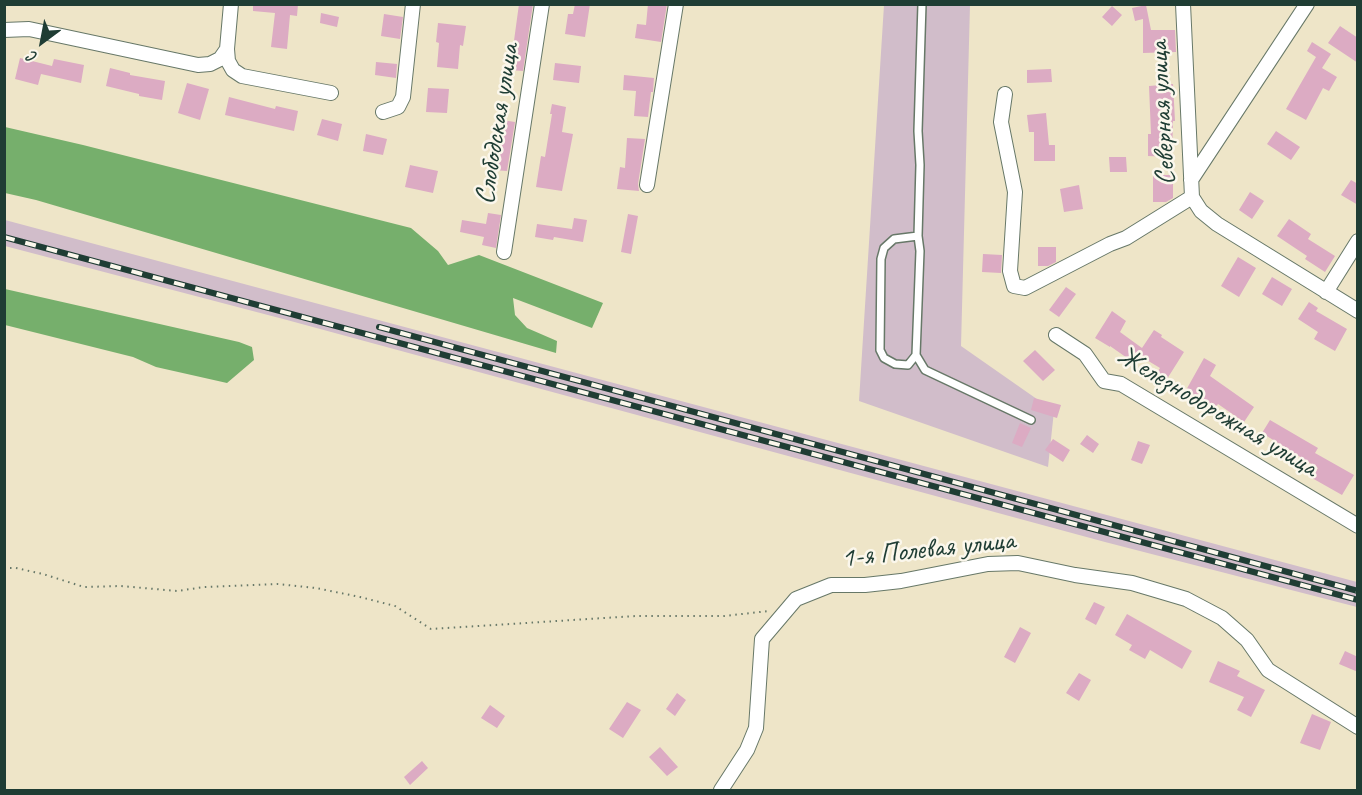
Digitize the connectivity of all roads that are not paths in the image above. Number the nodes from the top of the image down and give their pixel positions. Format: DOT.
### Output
graph roads {
  1 [pos="231,4"];
  2 [pos="413,4"];
  3 [pos="542,4"];
  4 [pos="676,4"];
  5 [pos="922,4"];
  6 [pos="1183,4"];
  7 [pos="1307,4"];
  8 [pos="4,30"];
  9 [pos="227,49"];
  10 [pos="331,93"];
  11 [pos="1005,94"];
  12 [pos="383,112"];
  13 [pos="1191,180"];
  14 [pos="646,184"];
  15 [pos="1192,197"];
  16 [pos="918,236"];
  17 [pos="1358,241"];
  18 [pos="504,252"];
  19 [pos="1326,292"];
  20 [pos="1358,311"];
  21 [pos="1056,335"];
  22 [pos="916,355"];
  23 [pos="1031,420"];
  24 [pos="1358,526"];
  25 [pos="1358,727"];
  26 [pos="721,790"];
  1 -- 9 [label="street"];
  2 -- 12 [label="street"];
  3 -- 18 [label="street, Слободская улица"];
  4 -- 14 [label="street"];
  5 -- 16 [label="lane"];
  6 -- 13 [label="street, Северная улица"];
  7 -- 13 [label="street"];
  8 -- 9 [label="street"];
  9 -- 10 [label="street"];
  11 -- 15 [label="street"];
  13 -- 15 [label="street, Северная улица"];
  15 -- 19 [label="street, Северная улица"];
  16 -- 22 [label="lane"];
  16 -- 22 [label="lane"];
  17 -- 19 [label="street"];
  19 -- 20 [label="street, Северная улица"];
  21 -- 24 [label="street, Железнодорожная улица"];
  22 -- 23 [label="lane"];
  25 -- 26 [label="street, 1-я Полевая улица"];
}
